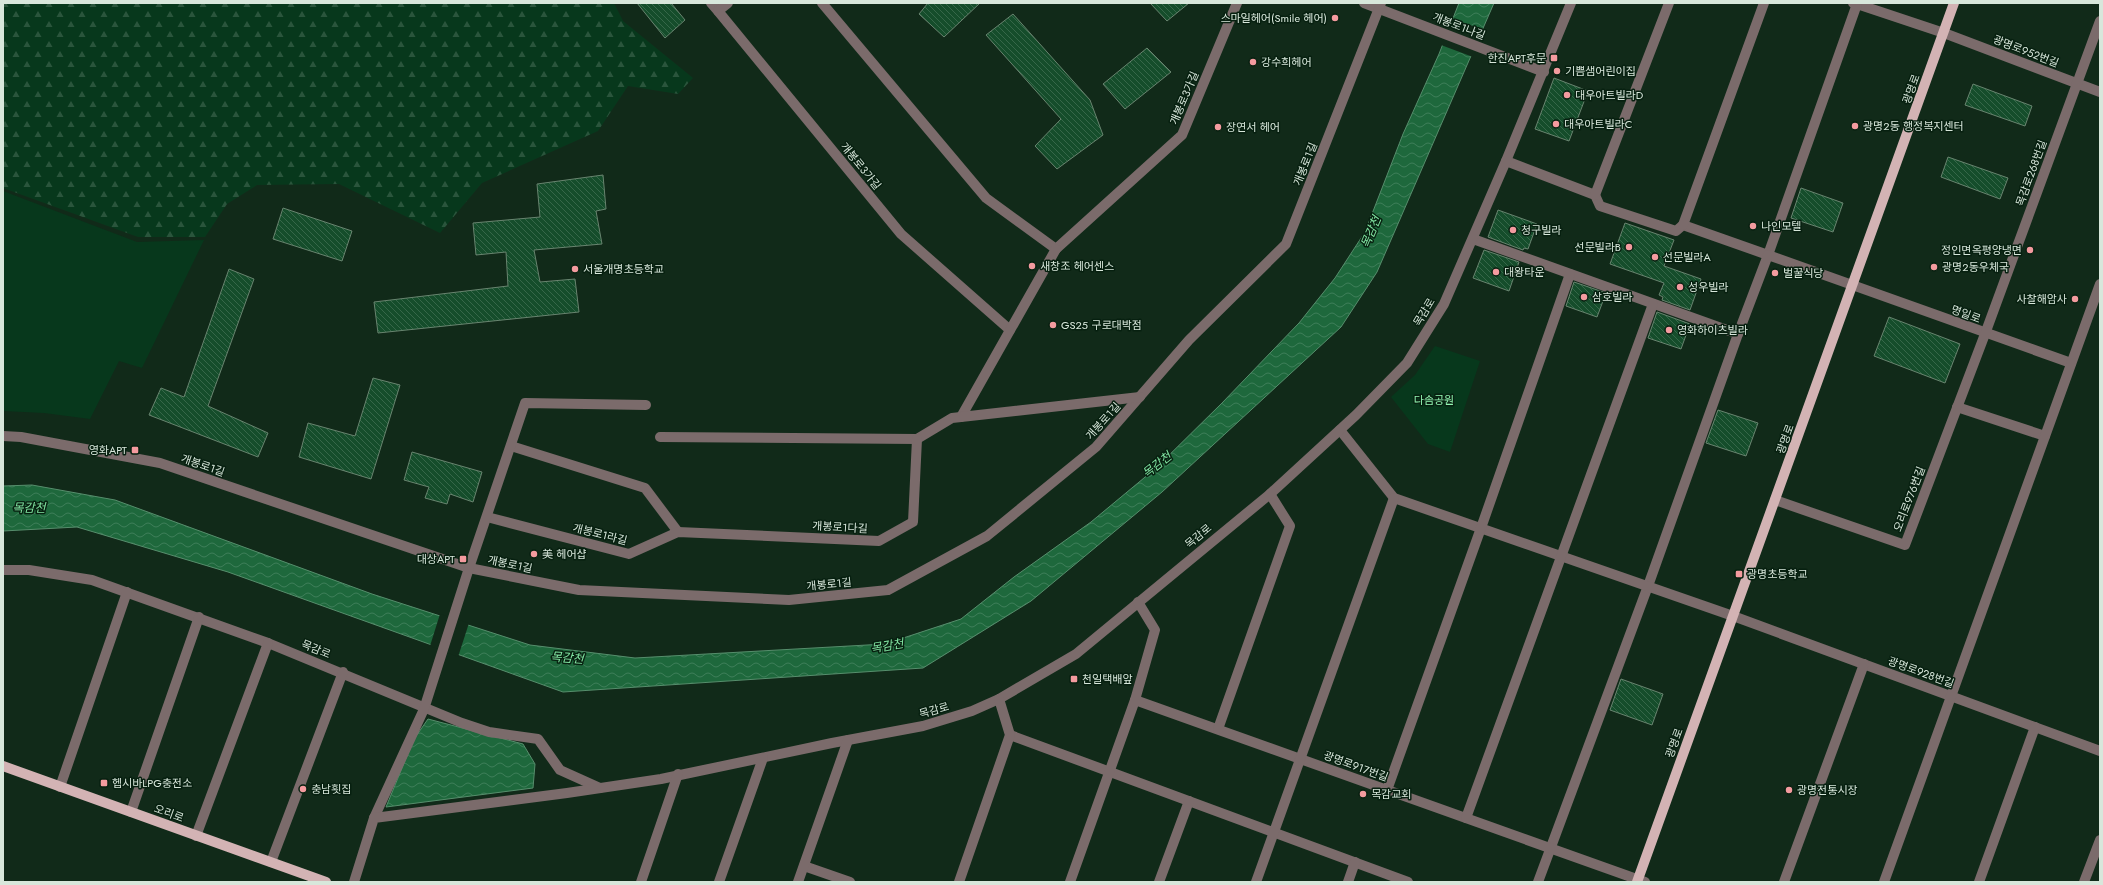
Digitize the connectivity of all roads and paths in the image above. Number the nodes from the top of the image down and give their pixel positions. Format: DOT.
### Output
graph roads {
  1 [pos="711,3"];
  2 [pos="728,3"];
  3 [pos="822,3"];
  4 [pos="1238,3"];
  5 [pos="1364,3"];
  6 [pos="1571,3"];
  7 [pos="1669,3"];
  8 [pos="1764,3"];
  9 [pos="1856,3"];
  10 [pos="1954,3"];
  11 [pos="1380,6"];
  12 [pos="718,11"];
  13 [pos="2100,21"];
  14 [pos="1944,33"];
  15 [pos="1544,72"];
  16 [pos="2076,83"];
  17 [pos="2100,92"];
  18 [pos="1506,161"];
  19 [pos="1596,195"];
  20 [pos="1683,225"];
  21 [pos="1473,239"];
  22 [pos="1056,249"];
  23 [pos="1768,255"];
  24 [pos="1570,274"];
  25 [pos="2100,284"];
  26 [pos="1852,286"];
  27 [pos="1653,304"];
  28 [pos="1010,330"];
  29 [pos="1738,334"];
  30 [pos="1985,334"];
  31 [pos="2071,363"];
  32 [pos="1140,397"];
  33 [pos="646,405"];
  34 [pos="1957,407"];
  35 [pos="961,417"];
  36 [pos="1340,430"];
  37 [pos="3,436"];
  38 [pos="2045,436"];
  39 [pos="660,437"];
  40 [pos="917,439"];
  41 [pos="511,446"];
  42 [pos="1270,494"];
  43 [pos="1394,498"];
  44 [pos="1775,500"];
  45 [pos="487,517"];
  46 [pos="1481,528"];
  47 [pos="678,532"];
  48 [pos="1563,556"];
  49 [pos="3,570"];
  50 [pos="468,572"];
  51 [pos="1648,586"];
  52 [pos="127,592"];
  53 [pos="1138,602"];
  54 [pos="1733,616"];
  55 [pos="199,617"];
  56 [pos="268,643"];
  57 [pos="1864,664"];
  58 [pos="343,672"];
  59 [pos="1951,696"];
  60 [pos="999,699"];
  61 [pos="1135,700"];
  62 [pos="424,709"];
  63 [pos="2035,727"];
  64 [pos="1218,729"];
  65 [pos="1010,735"];
  66 [pos="848,740"];
  67 [pos="2100,751"];
  68 [pos="763,758"];
  69 [pos="1302,759"];
  70 [pos="3,766"];
  71 [pos="1108,771"];
  72 [pos="678,774"];
  73 [pos="60,786"];
  74 [pos="600,788"];
  75 [pos="1386,790"];
  76 [pos="1189,801"];
  77 [pos="131,812"];
  78 [pos="374,818"];
  79 [pos="1466,818"];
  80 [pos="1274,832"];
  81 [pos="196,836"];
  82 [pos="2100,840"];
  83 [pos="1550,848"];
  84 [pos="271,862"];
  85 [pos="1355,862"];
  86 [pos="804,866"];
  87 [pos="1640,881"];
  88 [pos="326,882"];
  89 [pos="354,882"];
  90 [pos="641,882"];
  91 [pos="719,882"];
  92 [pos="798,882"];
  93 [pos="850,882"];
  94 [pos="959,882"];
  95 [pos="1070,882"];
  96 [pos="1159,882"];
  97 [pos="1256,882"];
  98 [pos="1348,882"];
  99 [pos="1408,882"];
  100 [pos="1538,882"];
  101 [pos="1784,882"];
  102 [pos="1884,882"];
  103 [pos="1979,882"];
  104 [pos="2084,882"];
  1 -- 12 [label="street, 개봉로3가길"];
  2 -- 12 [label="street"];
  3 -- 22 [label="street"];
  4 -- 22 [label="street, 개봉로3가길"];
  5 -- 11 [label="street, 개봉로1나길"];
  6 -- 15 [label="street, 목감로"];
  7 -- 19 [label="street"];
  8 -- 20 [label="street"];
  9 -- 14 [label="street, 광명로952번길"];
  9 -- 23 [label="street"];
  10 -- 14 [label="main road, 광명로"];
  11 -- 15 [label="street, 개봉로1나길"];
  11 -- 32 [label="street, 개봉로1길"];
  12 -- 28 [label="street, 개봉로3가길"];
  13 -- 16 [label="street, 목감로268번길"];
  14 -- 16 [label="street, 광명로952번길"];
  14 -- 26 [label="main road, 광명로"];
  15 -- 18 [label="street, 목감로"];
  16 -- 17 [label="street, 광명로952번길"];
  16 -- 30 [label="street, 목감로268번길"];
  18 -- 19 [label="street"];
  18 -- 21 [label="street, 목감로"];
  19 -- 20 [label="street"];
  20 -- 23 [label="street, 명일로"];
  21 -- 24 [label="street"];
  21 -- 36 [label="street, 목감로"];
  22 -- 28 [label="street, 개봉로3가길"];
  23 -- 26 [label="street, 명일로"];
  23 -- 29 [label="street"];
  24 -- 27 [label="street"];
  24 -- 46 [label="street"];
  25 -- 31 [label="street"];
  26 -- 30 [label="street, 명일로"];
  26 -- 44 [label="main road, 광명로"];
  27 -- 29 [label="street"];
  27 -- 48 [label="street"];
  28 -- 35 [label="street, 개봉로3가길"];
  29 -- 51 [label="street"];
  30 -- 31 [label="street, 명일로"];
  30 -- 34 [label="street, 오리로976번길"];
  31 -- 38 [label="street"];
  32 -- 35 [label="street"];
  32 -- 50 [label="street, 개봉로1길"];
  33 -- 41 [label="street"];
  34 -- 38 [label="street"];
  34 -- 44 [label="street, 오리로976번길"];
  35 -- 40 [label="street"];
  36 -- 42 [label="street, 목감로"];
  36 -- 43 [label="street"];
  37 -- 50 [label="street, 개봉로1길"];
  38 -- 59 [label="street"];
  39 -- 40 [label="street"];
  40 -- 47 [label="street, 개봉로1다길"];
  41 -- 45 [label="street"];
  41 -- 47 [label="street"];
  42 -- 53 [label="street, 목감로"];
  42 -- 64 [label="street"];
  43 -- 46 [label="street, 광명로928번길"];
  43 -- 69 [label="street"];
  44 -- 54 [label="main road, 광명로"];
  45 -- 47 [label="street, 개봉로1라길"];
  45 -- 50 [label="street"];
  46 -- 48 [label="street, 광명로928번길"];
  46 -- 75 [label="street"];
  48 -- 51 [label="street, 광명로928번길"];
  48 -- 79 [label="street"];
  49 -- 52 [label="street, 목감로"];
  50 -- 62 [label="street"];
  51 -- 54 [label="street, 광명로928번길"];
  51 -- 83 [label="street"];
  52 -- 55 [label="street, 목감로"];
  52 -- 73 [label="street"];
  53 -- 60 [label="street, 목감로"];
  53 -- 61 [label="street"];
  54 -- 57 [label="street, 광명로928번길"];
  54 -- 87 [label="main road, 광명로"];
  55 -- 56 [label="street, 목감로"];
  55 -- 77 [label="street"];
  56 -- 58 [label="street, 목감로"];
  56 -- 81 [label="street"];
  57 -- 59 [label="street, 광명로928번길"];
  57 -- 101 [label="street"];
  58 -- 62 [label="street, 목감로"];
  58 -- 84 [label="street"];
  59 -- 63 [label="street, 광명로928번길"];
  59 -- 102 [label="street"];
  60 -- 65 [label="street"];
  60 -- 66 [label="street, 목감로"];
  61 -- 64 [label="street, 광명로917번길"];
  61 -- 71 [label="street"];
  62 -- 74 [label="street, 목감로"];
  62 -- 78 [label="street"];
  63 -- 67 [label="street, 광명로928번길"];
  63 -- 103 [label="street"];
  64 -- 69 [label="street, 광명로917번길"];
  65 -- 71 [label="street"];
  65 -- 94 [label="street"];
  66 -- 68 [label="street, 목감로"];
  66 -- 86 [label="street"];
  68 -- 72 [label="street, 목감로"];
  68 -- 91 [label="street"];
  69 -- 75 [label="street, 광명로917번길"];
  69 -- 80 [label="street"];
  70 -- 73 [label="main road, 오리로"];
  71 -- 76 [label="street"];
  71 -- 95 [label="street"];
  72 -- 74 [label="street, 목감로"];
  72 -- 90 [label="street"];
  73 -- 77 [label="main road, 오리로"];
  74 -- 78 [label="street, 목감로"];
  75 -- 79 [label="street, 광명로917번길"];
  76 -- 80 [label="street"];
  76 -- 96 [label="street"];
  77 -- 81 [label="main road, 오리로"];
  78 -- 89 [label="street"];
  79 -- 83 [label="street, 광명로917번길"];
  80 -- 85 [label="street"];
  80 -- 97 [label="street"];
  81 -- 84 [label="main road, 오리로"];
  82 -- 104 [label="street"];
  83 -- 87 [label="street, 광명로917번길"];
  83 -- 100 [label="street"];
  84 -- 88 [label="main road, 오리로"];
  85 -- 98 [label="street"];
  85 -- 99 [label="street"];
  86 -- 92 [label="street"];
  86 -- 93 [label="street"];
}
